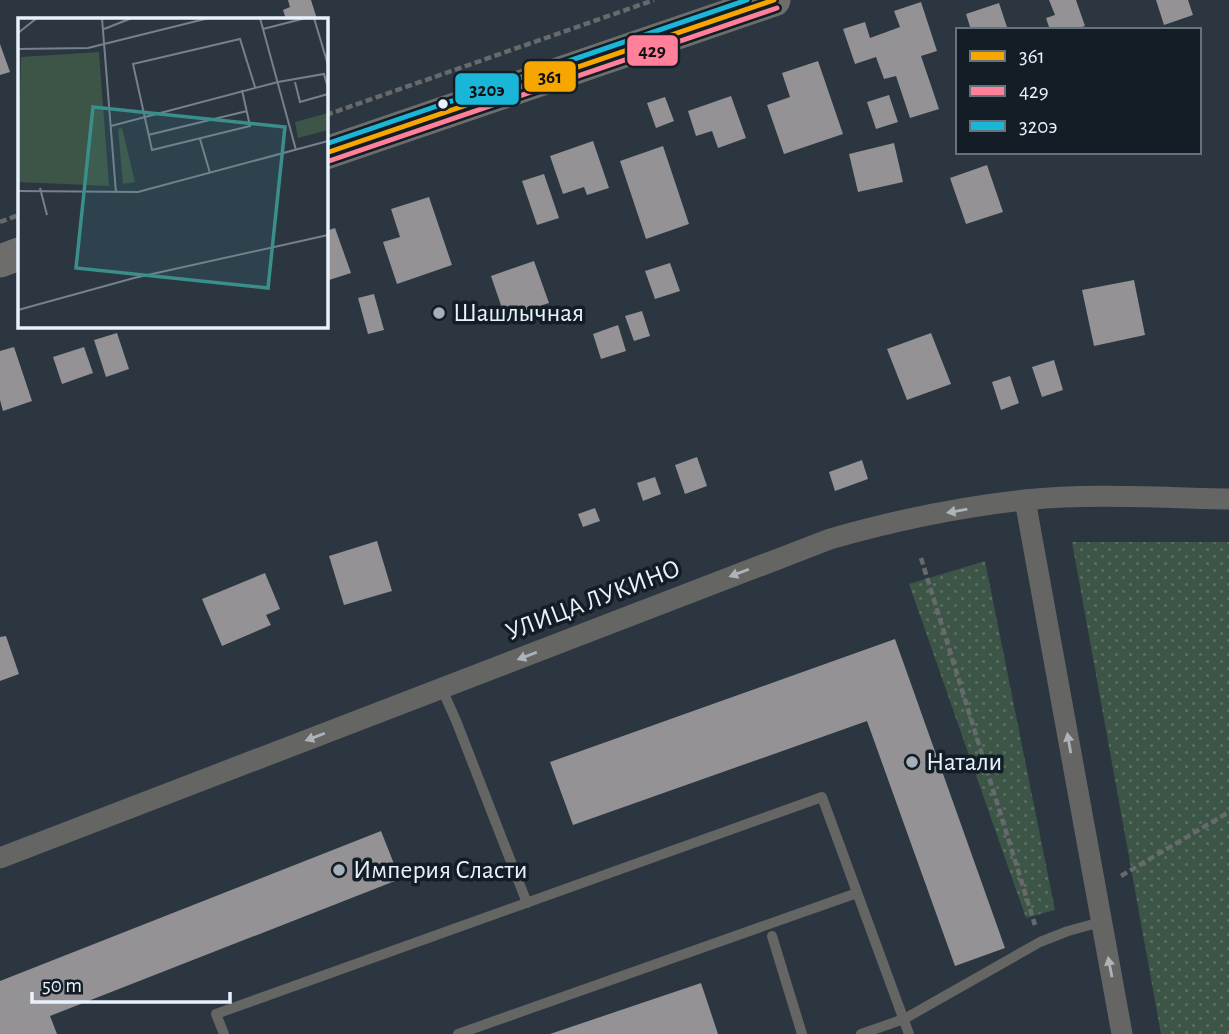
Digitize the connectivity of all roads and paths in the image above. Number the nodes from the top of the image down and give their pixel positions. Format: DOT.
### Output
graph roads {
  1 [pos="654,0"];
  2 [pos="774,0"];
  3 [pos="327,115"];
  4 [pos="327,153"];
  5 [pos="18,215"];
  6 [pos="0,222"];
  7 [pos="18,254"];
  8 [pos="0,261"];
  9 [pos="1229,499"];
  10 [pos="1025,500"];
  11 [pos="921,558"];
  12 [pos="442,689"];
  13 [pos="1229,812"];
  14 [pos="0,858"];
  15 [pos="1121,876"];
  16 [pos="857,892"];
  17 [pos="527,903"];
  18 [pos="1101,922"];
  19 [pos="772,936"];
  20 [pos="1040,942"];
  21 [pos="904,1019"];
  22 [pos="224,1034"];
  23 [pos="458,1034"];
  24 [pos="802,1034"];
  25 [pos="861,1034"];
  26 [pos="909,1034"];
  27 [pos="1122,1034"];
  1 -- 3 [label="path"];
  2 -- 4 [label="main road"];
  5 -- 6 [label="path"];
  7 -- 8 [label="main road"];
  9 -- 10 [label="street, УЛИЦА ЛУКИНО"];
  10 -- 12 [label="street, УЛИЦА ЛУКИНО, one-way"];
  18 -- 10 [label="street, one-way"];
  11 -- 20 [label="path"];
  12 -- 14 [label="street, УЛИЦА ЛУКИНО, one-way"];
  12 -- 17 [label="lane"];
  13 -- 15 [label="path"];
  16 -- 17 [label="lane"];
  16 -- 21 [label="lane"];
  16 -- 23 [label="lane"];
  17 -- 22 [label="lane"];
  18 -- 20 [label="lane"];
  27 -- 18 [label="street, one-way"];
  19 -- 24 [label="lane"];
  20 -- 21 [label="lane"];
  21 -- 25 [label="lane"];
  21 -- 26 [label="lane"];
}
